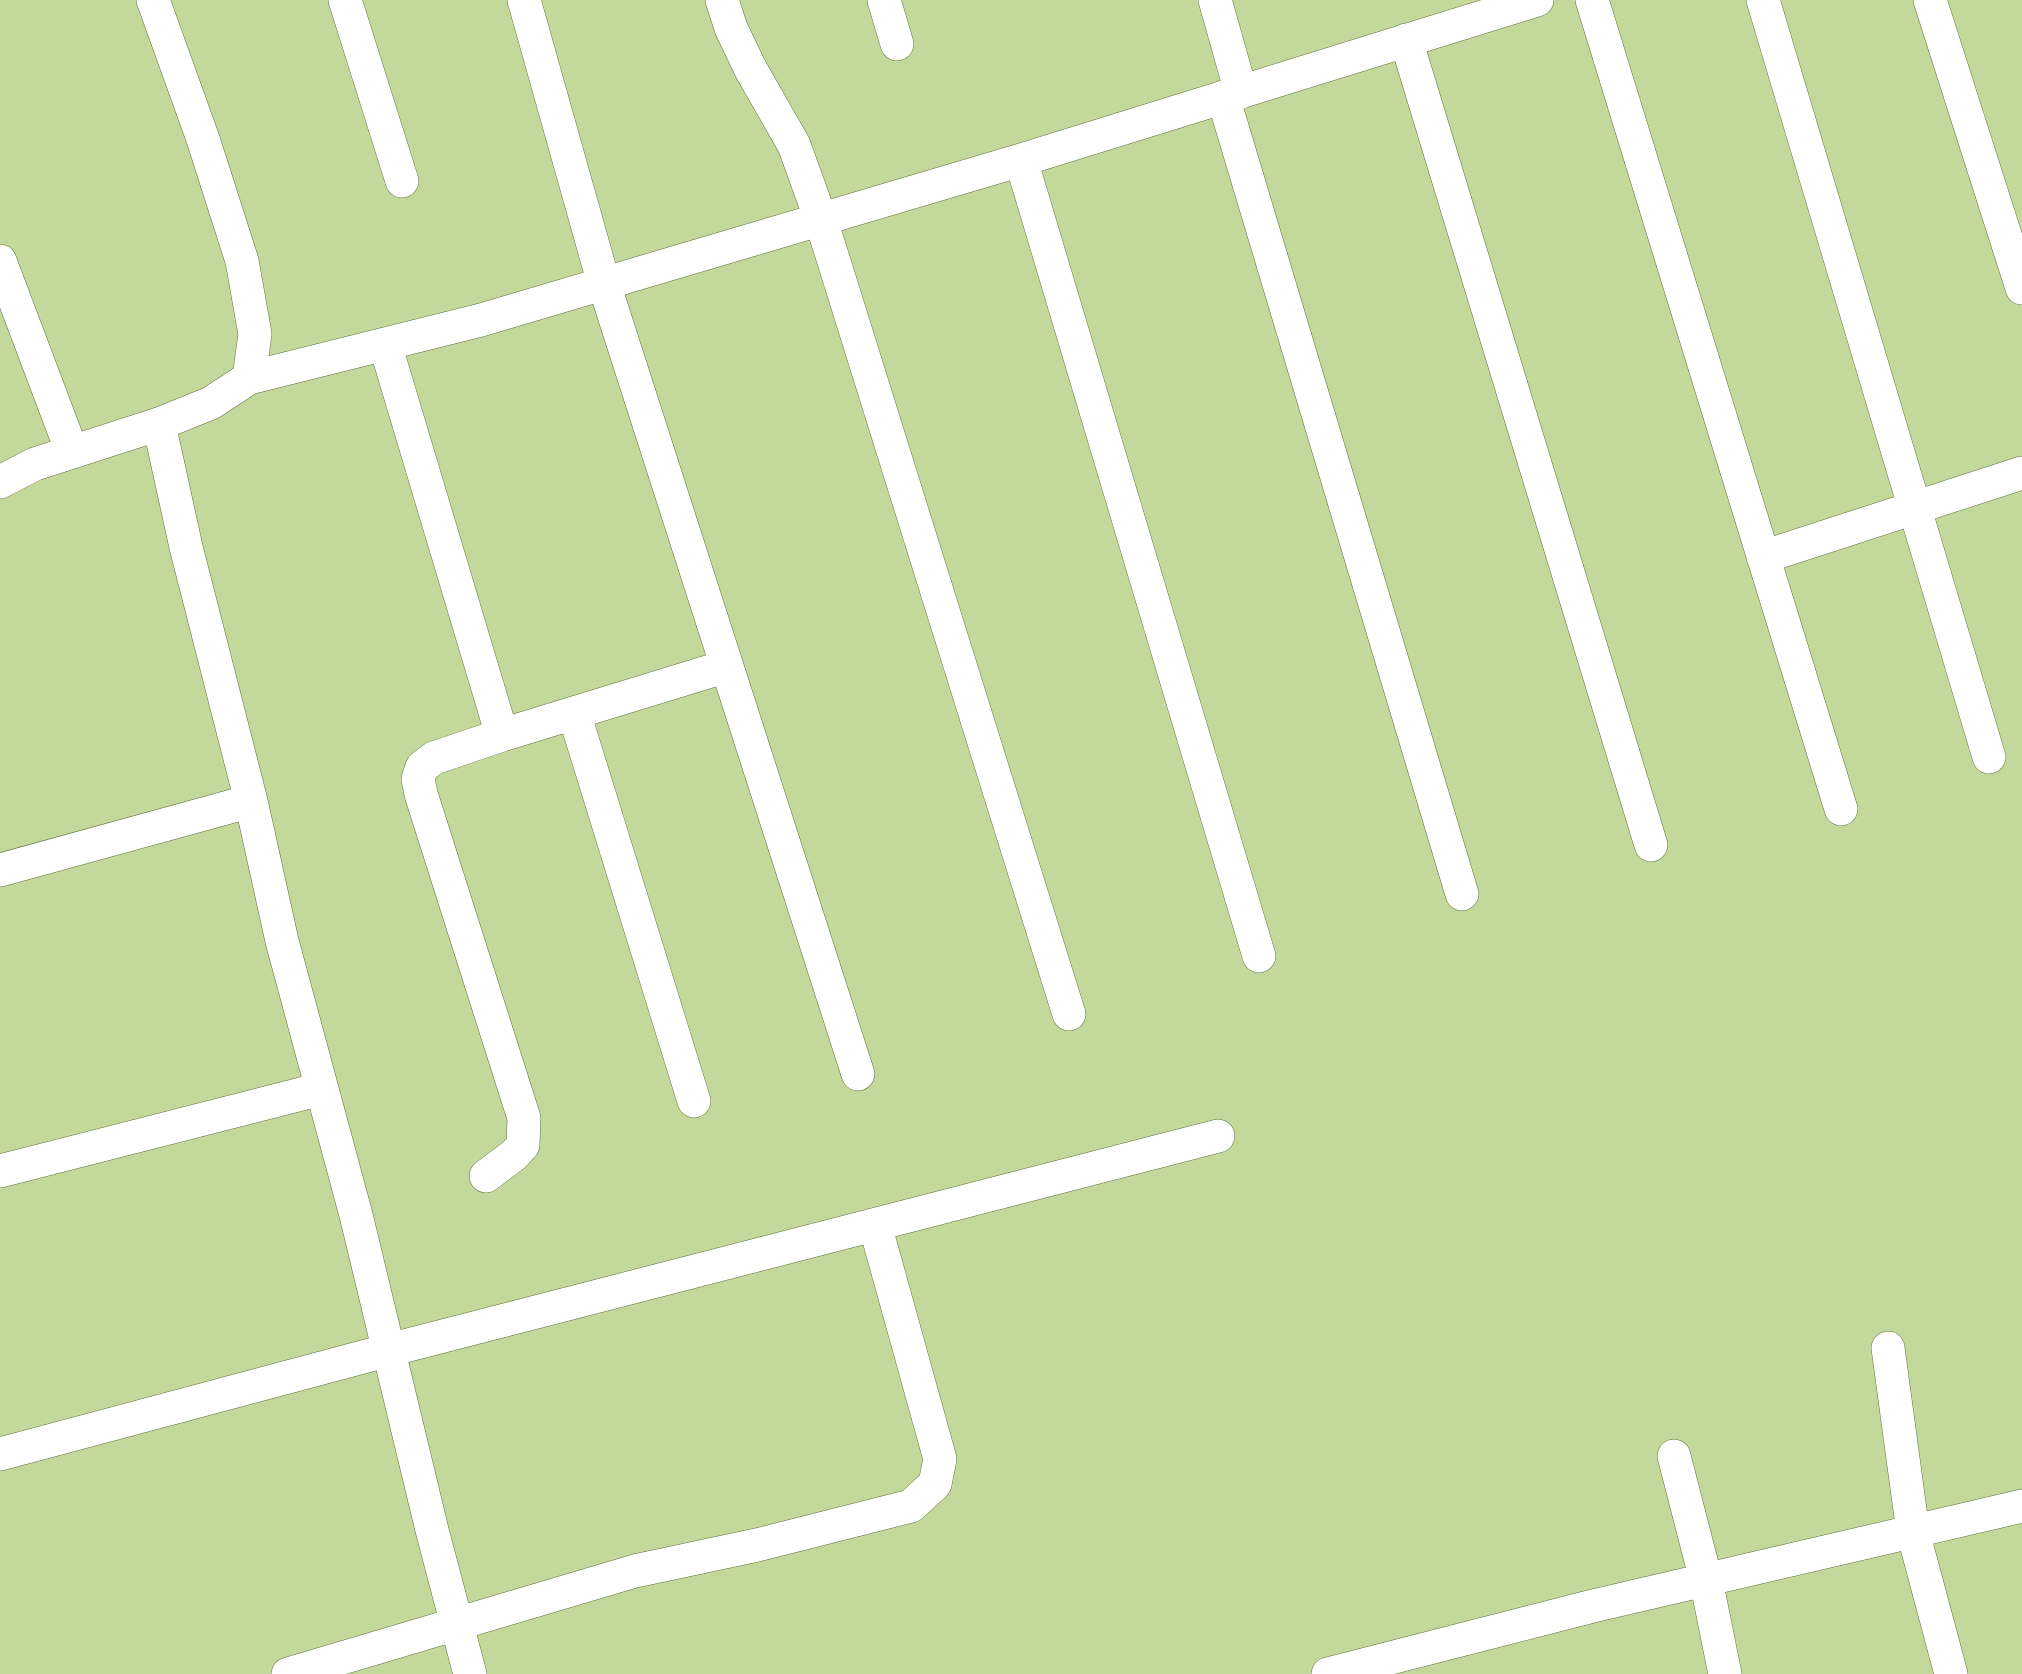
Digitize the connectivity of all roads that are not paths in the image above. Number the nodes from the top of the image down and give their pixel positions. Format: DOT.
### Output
graph roads {
  1 [pos="153,0"];
  2 [pos="345,0"];
  3 [pos="524,0"];
  4 [pos="722,0"];
  5 [pos="884,0"];
  6 [pos="1215,0"];
  7 [pos="1537,0"];
  8 [pos="1592,0"];
  9 [pos="1763,0"];
  10 [pos="1930,0"];
  11 [pos="1406,40"];
  12 [pos="897,44"];
  13 [pos="1232,94"];
  14 [pos="1021,160"];
  15 [pos="402,181"];
  16 [pos="821,220"];
  17 [pos="0,261"];
  18 [pos="604,284"];
  19 [pos="2022,288"];
  20 [pos="385,344"];
  21 [pos="249,378"];
  22 [pos="159,424"];
  23 [pos="72,452"];
  24 [pos="2022,473"];
  25 [pos="0,482"];
  26 [pos="1914,507"];
  27 [pos="1763,557"];
  28 [pos="727,666"];
  29 [pos="574,713"];
  30 [pos="502,735"];
  31 [pos="1989,757"];
  32 [pos="251,801"];
  33 [pos="1840,809"];
  34 [pos="1651,845"];
  35 [pos="0,870"];
  36 [pos="1462,894"];
  37 [pos="1259,956"];
  38 [pos="1069,1014"];
  39 [pos="858,1074"];
  40 [pos="321,1089"];
  41 [pos="694,1101"];
  42 [pos="1218,1136"];
  43 [pos="0,1171"];
  44 [pos="486,1176"];
  45 [pos="875,1225"];
  46 [pos="1888,1348"];
  47 [pos="389,1350"];
  48 [pos="0,1454"];
  49 [pos="1674,1456"];
  50 [pos="2022,1506"];
  51 [pos="1913,1532"];
  52 [pos="1706,1580"];
  53 [pos="458,1623"];
  54 [pos="288,1674"];
  55 [pos="470,1674"];
  56 [pos="1328,1674"];
  57 [pos="1725,1674"];
  58 [pos="1951,1674"];
  1 -- 21 [label="street"];
  2 -- 15 [label="street"];
  3 -- 18 [label="street"];
  4 -- 16 [label="street"];
  5 -- 12 [label="street"];
  6 -- 13 [label="street"];
  7 -- 11 [label="street"];
  8 -- 27 [label="street"];
  9 -- 26 [label="street"];
  10 -- 19 [label="street"];
  11 -- 13 [label="street"];
  11 -- 34 [label="street"];
  13 -- 14 [label="street"];
  13 -- 36 [label="street"];
  14 -- 16 [label="street"];
  14 -- 37 [label="street"];
  16 -- 18 [label="street"];
  16 -- 38 [label="street"];
  17 -- 23 [label="street"];
  18 -- 20 [label="street"];
  18 -- 28 [label="street"];
  20 -- 21 [label="street"];
  20 -- 30 [label="street"];
  21 -- 22 [label="street"];
  22 -- 23 [label="street"];
  22 -- 32 [label="street"];
  23 -- 25 [label="street"];
  24 -- 26 [label="street"];
  26 -- 27 [label="street"];
  26 -- 31 [label="street"];
  27 -- 33 [label="street"];
  28 -- 29 [label="street"];
  28 -- 39 [label="street"];
  29 -- 30 [label="street"];
  29 -- 41 [label="street"];
  30 -- 44 [label="street"];
  32 -- 35 [label="street"];
  32 -- 40 [label="street"];
  40 -- 43 [label="street"];
  40 -- 47 [label="street"];
  42 -- 45 [label="street"];
  45 -- 47 [label="street"];
  45 -- 53 [label="street"];
  46 -- 51 [label="street"];
  47 -- 48 [label="street"];
  47 -- 53 [label="street"];
  49 -- 52 [label="street"];
  50 -- 51 [label="street"];
  51 -- 52 [label="street"];
  51 -- 58 [label="street"];
  52 -- 56 [label="street"];
  52 -- 57 [label="street"];
  53 -- 54 [label="street"];
  53 -- 55 [label="street"];
}
